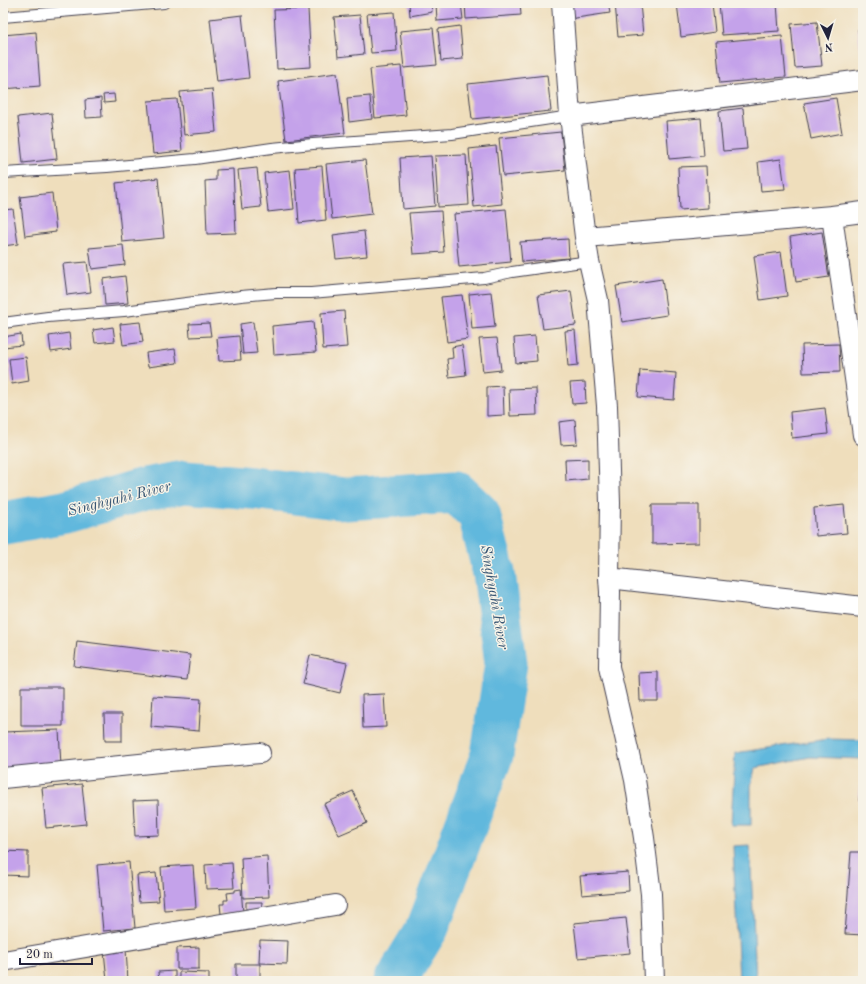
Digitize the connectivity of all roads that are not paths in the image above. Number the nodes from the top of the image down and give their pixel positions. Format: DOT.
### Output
graph roads {
  1 [pos="164,3"];
  2 [pos="562,3"];
  3 [pos="3,17"];
  4 [pos="863,80"];
  5 [pos="570,116"];
  6 [pos="3,173"];
  7 [pos="863,212"];
  8 [pos="832,216"];
  9 [pos="585,237"];
  10 [pos="588,261"];
  11 [pos="3,322"];
  12 [pos="863,436"];
  13 [pos="609,578"];
  14 [pos="863,607"];
  15 [pos="260,753"];
  16 [pos="3,778"];
  17 [pos="335,905"];
  18 [pos="3,961"];
  19 [pos="654,981"];
  1 -- 3 [label="lane"];
  2 -- 5 [label="street"];
  4 -- 5 [label="street"];
  5 -- 6 [label="lane"];
  5 -- 9 [label="street"];
  7 -- 8 [label="street"];
  8 -- 9 [label="street"];
  8 -- 12 [label="street"];
  9 -- 10 [label="street"];
  10 -- 11 [label="lane"];
  10 -- 13 [label="street"];
  13 -- 14 [label="street"];
  13 -- 19 [label="street"];
  15 -- 16 [label="street"];
  17 -- 18 [label="street"];
}
